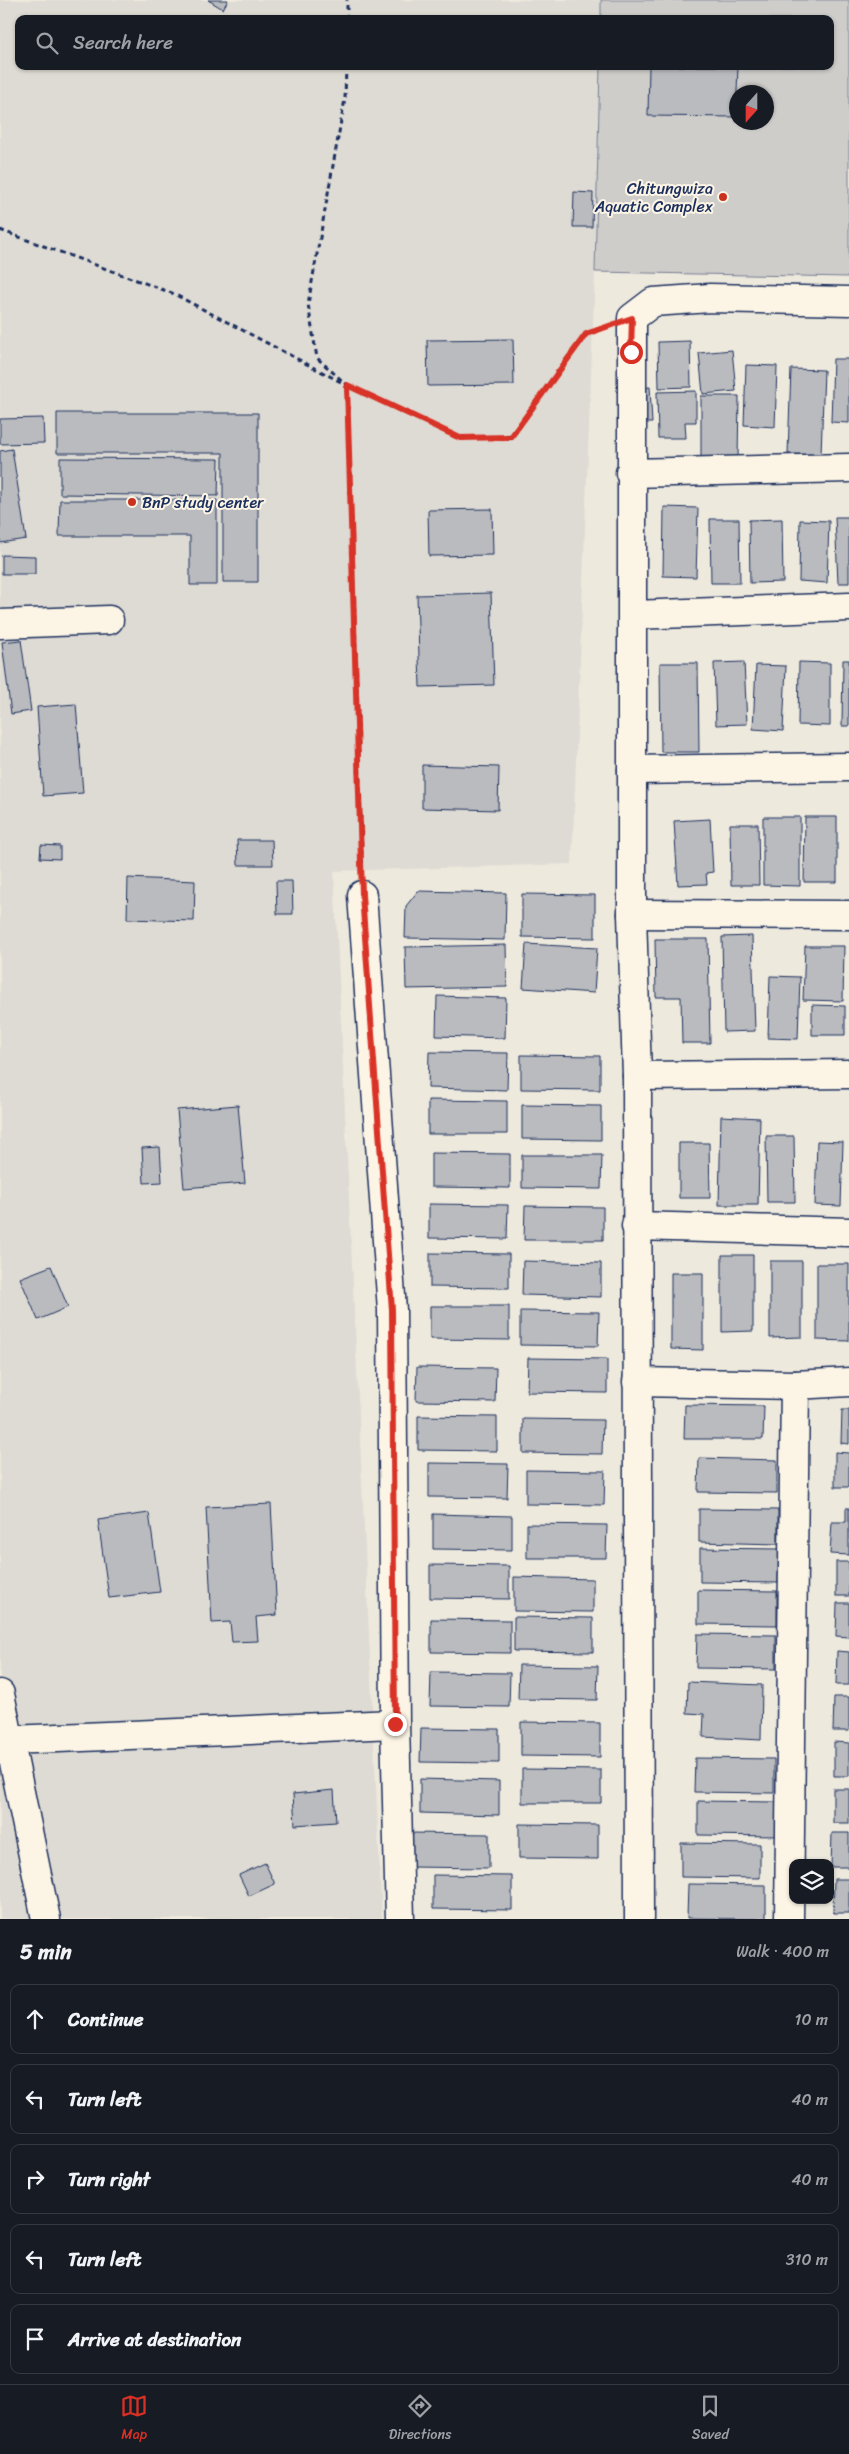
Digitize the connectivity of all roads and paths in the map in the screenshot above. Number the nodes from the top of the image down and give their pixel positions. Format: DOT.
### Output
graph roads {
  1 [pos="347,0"];
  2 [pos="347,15"];
  3 [pos="346,70"];
  4 [pos="0,230"];
  5 [pos="849,301"];
  6 [pos="632,318"];
  7 [pos="347,385"];
  8 [pos="849,468"];
  9 [pos="630,474"];
  10 [pos="849,607"];
  11 [pos="633,615"];
  12 [pos="109,620"];
  13 [pos="0,624"];
  14 [pos="849,767"];
  15 [pos="632,770"];
  16 [pos="362,895"];
  17 [pos="632,914"];
  18 [pos="849,916"];
  19 [pos="849,1074"];
  20 [pos="637,1076"];
  21 [pos="636,1226"];
  22 [pos="849,1232"];
  23 [pos="637,1382"];
  24 [pos="849,1382"];
  25 [pos="795,1385"];
  26 [pos="0,1694"];
  27 [pos="395,1724"];
  28 [pos="10,1740"];
  29 [pos="46,1919"];
  30 [pos="400,1919"];
  31 [pos="639,1919"];
  32 [pos="789,1919"];
  1 -- 2 [label="path"];
  3 -- 7 [label="path"];
  4 -- 7 [label="path"];
  5 -- 6 [label="street"];
  6 -- 7 [label="path"];
  6 -- 9 [label="street"];
  7 -- 16 [label="path"];
  8 -- 9 [label="street"];
  9 -- 11 [label="street"];
  10 -- 11 [label="street"];
  11 -- 15 [label="street"];
  12 -- 13 [label="street"];
  14 -- 15 [label="street"];
  15 -- 17 [label="street"];
  16 -- 27 [label="street"];
  17 -- 18 [label="street"];
  17 -- 20 [label="street"];
  19 -- 20 [label="street"];
  20 -- 21 [label="street"];
  21 -- 22 [label="street"];
  21 -- 23 [label="street"];
  23 -- 25 [label="street"];
  23 -- 31 [label="street"];
  24 -- 25 [label="street"];
  25 -- 32 [label="street"];
  26 -- 28 [label="street"];
  27 -- 28 [label="street"];
  27 -- 30 [label="street"];
  28 -- 29 [label="street"];
}
